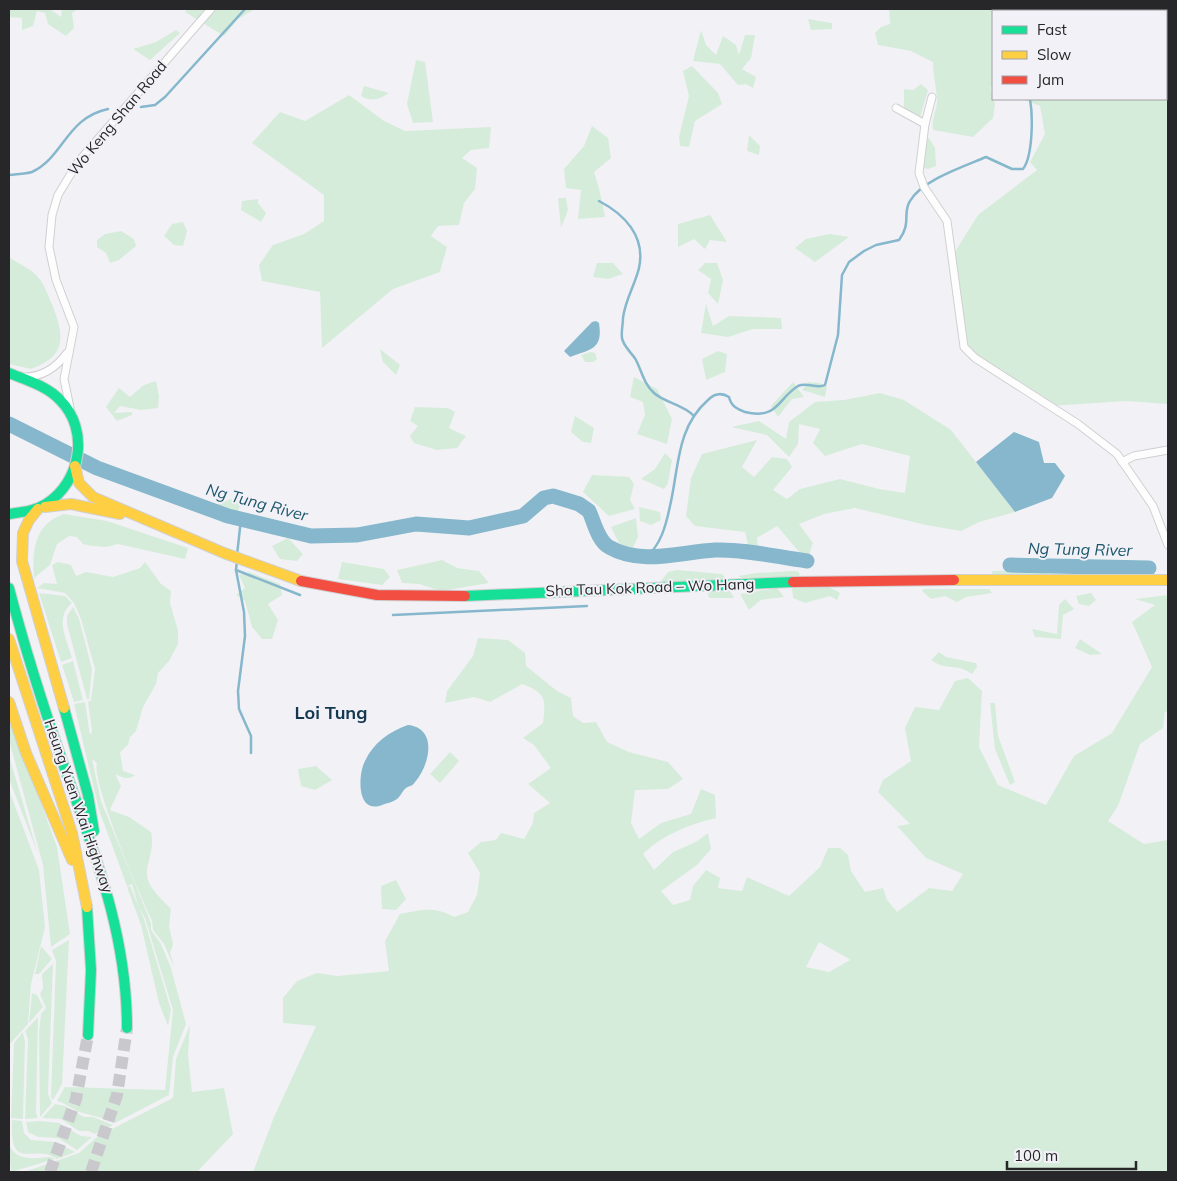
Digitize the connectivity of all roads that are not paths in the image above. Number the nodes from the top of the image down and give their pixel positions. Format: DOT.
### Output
graph roads {
  1 [pos="211,9"];
  2 [pos="932,97"];
  3 [pos="896,108"];
  4 [pos="925,124"];
  5 [pos="71,349"];
  6 [pos="12,374"];
  7 [pos="73,418"];
  8 [pos="1168,450"];
  9 [pos="1122,462"];
  10 [pos="74,481"];
  11 [pos="41,508"];
  12 [pos="9,514"];
  13 [pos="145,520"];
  14 [pos="1168,545"];
  15 [pos="1168,580"];
  16 [pos="10,591"];
  17 [pos="9,639"];
  18 [pos="9,702"];
  19 [pos="98,858"];
  20 [pos="85,895"];
  21 [pos="126,1028"];
  22 [pos="88,1035"];
  1 -- 5 [label="street, Wo Keng Shan Road"];
  2 -- 4 [label="street"];
  3 -- 4 [label="street"];
  4 -- 9 [label="street"];
  5 -- 6 [label="street"];
  5 -- 7 [label="street, Wo Keng Shan Road"];
  6 -- 7 [label="main road"];
  7 -- 10 [label="main road"];
  8 -- 9 [label="street"];
  9 -- 14 [label="street"];
  10 -- 11 [label="main road"];
  10 -- 13 [label="main road, Sha Tau Kok Road – Wo Hang"];
  11 -- 12 [label="main road, Sha Tau Kok Road – Wo Hang"];
  11 -- 13 [label="main road, Sha Tau Kok Road – Wo Hang"];
  11 -- 19 [label="main road"];
  13 -- 15 [label="main road, Sha Tau Kok Road – Wo Hang"];
  16 -- 19 [label="main road, Heung Yuen Wai Highway"];
  17 -- 20 [label="main road, Heung Yuen Wai Highway"];
  18 -- 20 [label="main road"];
  19 -- 21 [label="main road, Heung Yuen Wai Highway"];
  20 -- 22 [label="main road, Heung Yuen Wai Highway"];
}
